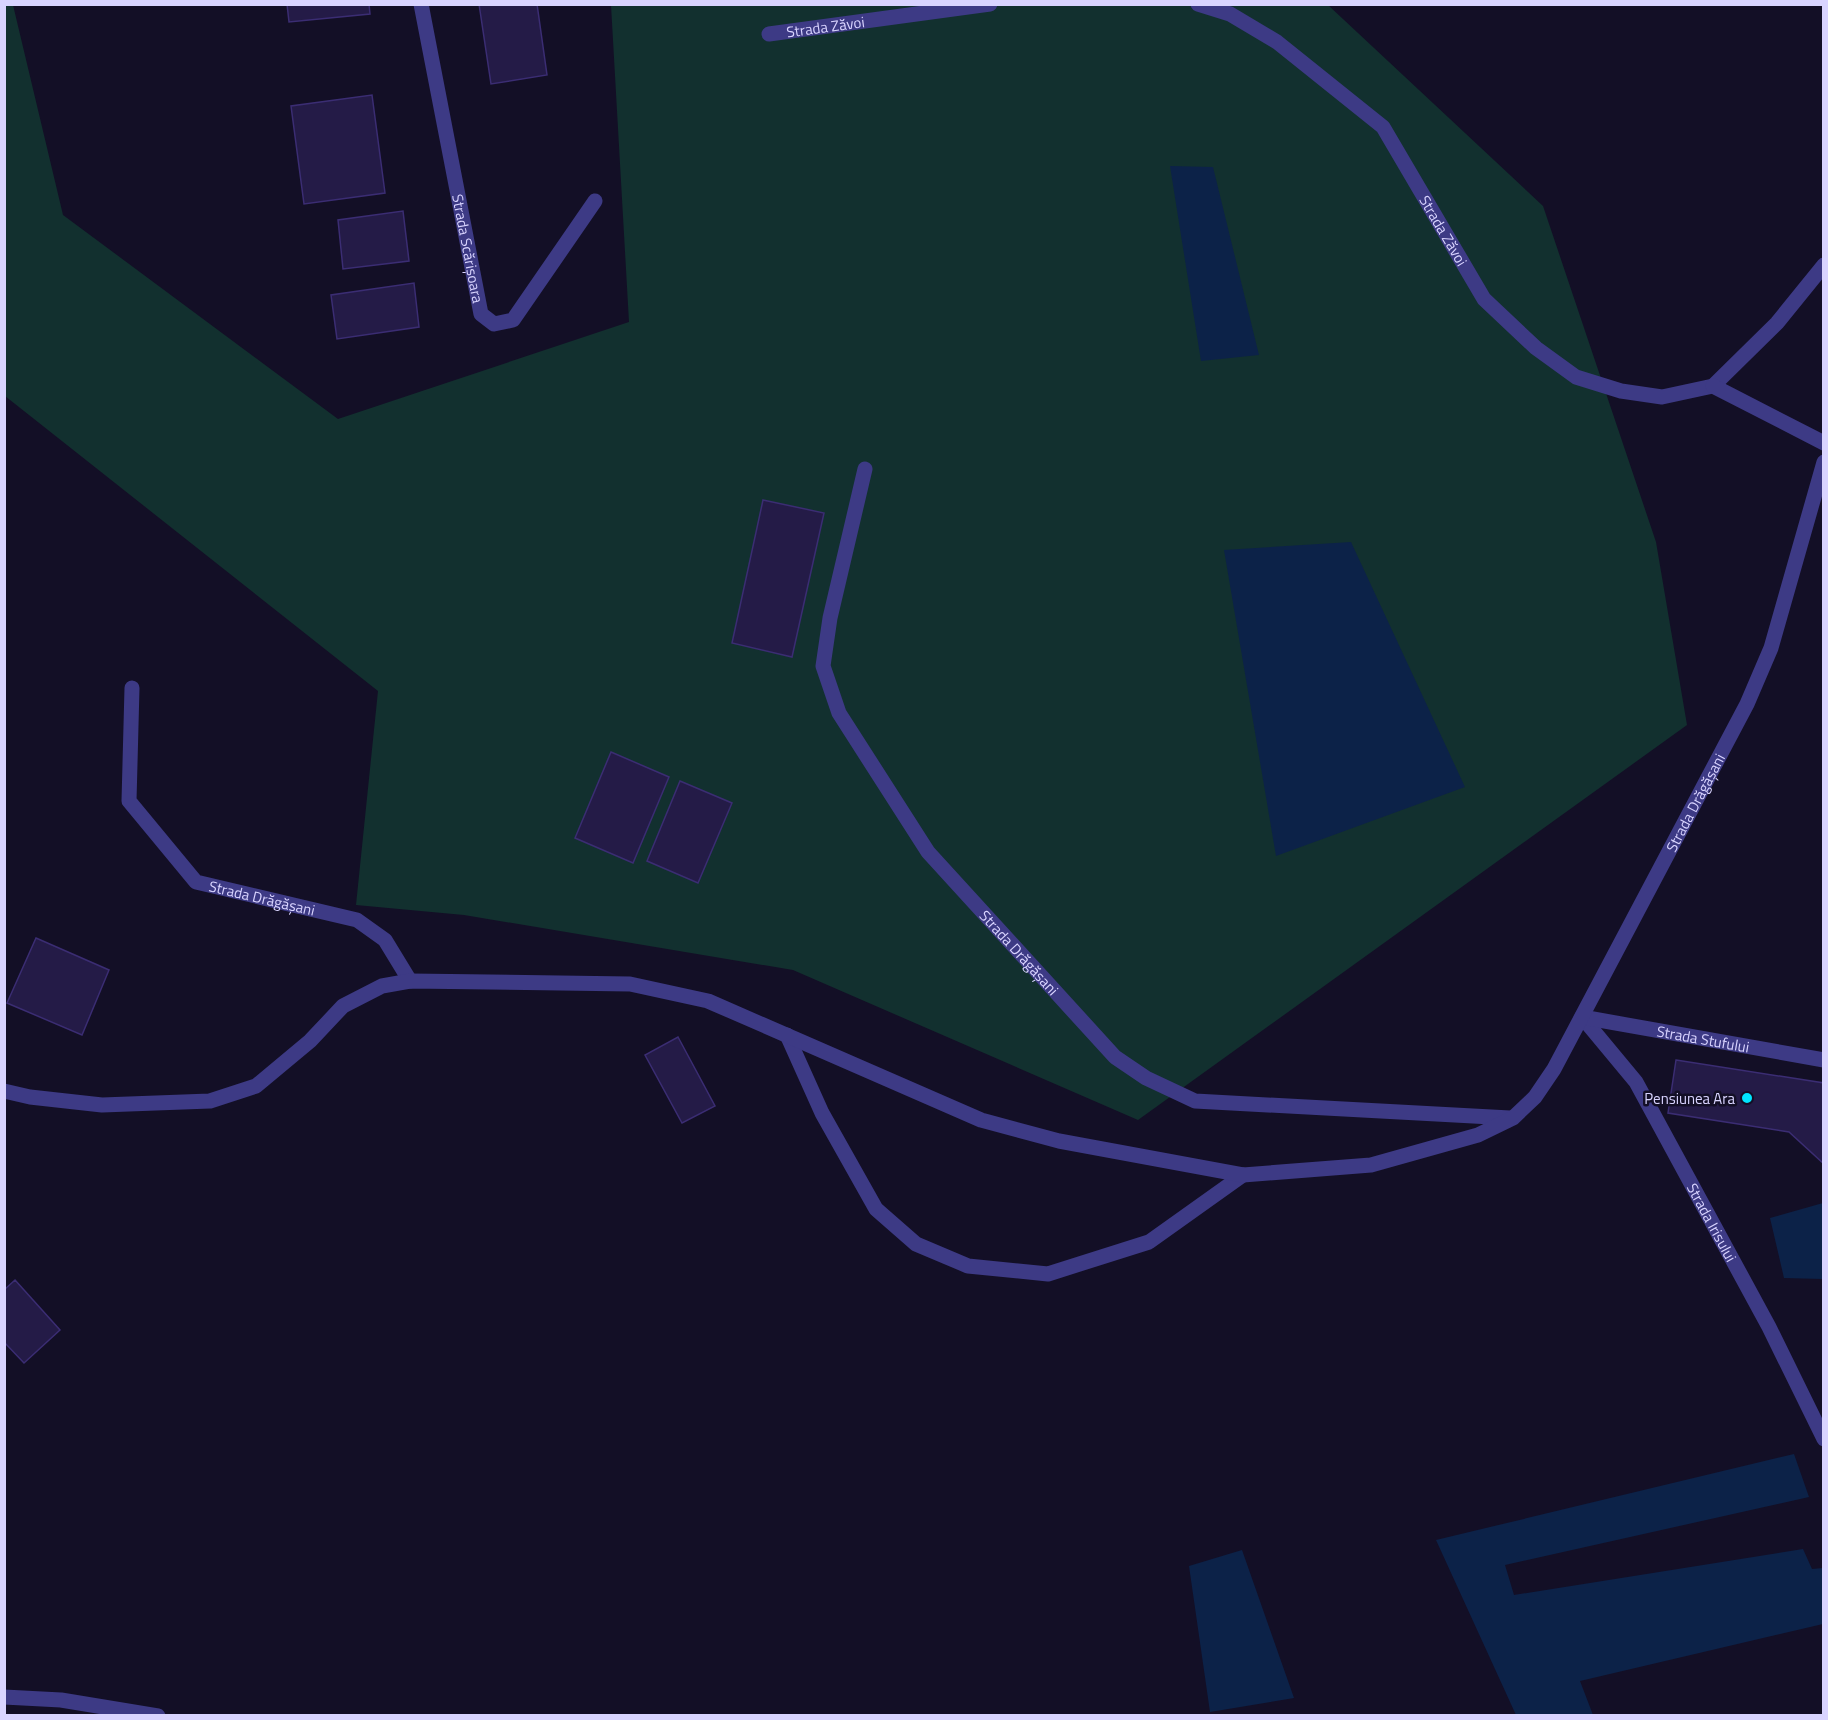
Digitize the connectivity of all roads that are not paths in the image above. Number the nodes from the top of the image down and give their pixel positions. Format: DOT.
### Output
graph roads {
  1 [pos="421,4"];
  2 [pos="990,4"];
  3 [pos="1198,4"];
  4 [pos="769,34"];
  5 [pos="595,201"];
  6 [pos="1824,265"];
  7 [pos="1713,386"];
  8 [pos="1824,443"];
  9 [pos="1824,462"];
  10 [pos="865,469"];
  11 [pos="132,688"];
  12 [pos="410,981"];
  13 [pos="1582,1017"];
  14 [pos="787,1035"];
  15 [pos="1824,1060"];
  16 [pos="4,1091"];
  17 [pos="1514,1118"];
  18 [pos="1243,1175"];
  19 [pos="1824,1439"];
  20 [pos="4,1697"];
  21 [pos="158,1716"];
  1 -- 5 [label="street, Strada Scărișoara"];
  2 -- 4 [label="street, Strada Zăvoi"];
  3 -- 7 [label="street, Strada Zăvoi"];
  6 -- 7 [label="street"];
  7 -- 8 [label="street"];
  9 -- 13 [label="street, Strada Drăgășani"];
  10 -- 17 [label="street, Strada Drăgășani"];
  11 -- 12 [label="street, Strada Drăgășani"];
  12 -- 14 [label="street, Strada Drăgășani"];
  12 -- 16 [label="street, Strada Drăgășani"];
  13 -- 15 [label="street, Strada Stufului"];
  13 -- 17 [label="street, Strada Drăgășani"];
  13 -- 19 [label="street, Strada Irisului"];
  14 -- 18 [label="street, Strada Drăgășani"];
  14 -- 18 [label="street"];
  17 -- 18 [label="street, Strada Drăgășani"];
  20 -- 21 [label="street"];
}
